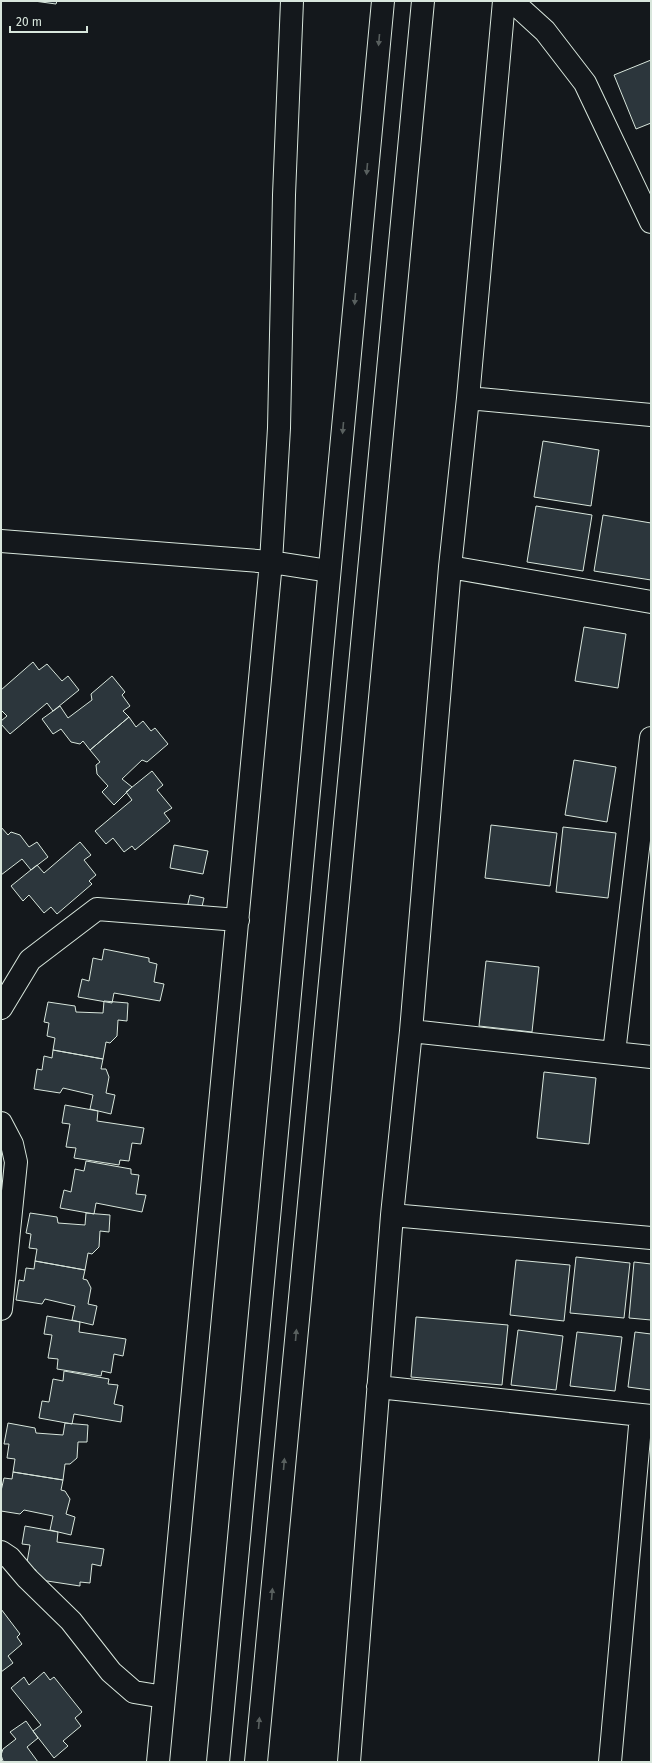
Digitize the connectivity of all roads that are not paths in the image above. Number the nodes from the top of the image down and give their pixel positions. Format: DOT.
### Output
graph roads {
  1 [pos="292,1"];
  2 [pos="382,1"];
  3 [pos="422,1"];
  4 [pos="504,1"];
  5 [pos="512,1"];
  6 [pos="651,222"];
  7 [pos="468,398"];
  8 [pos="651,414"];
  9 [pos="1,541"];
  10 [pos="272,562"];
  11 [pos="450,567"];
  12 [pos="329,571"];
  13 [pos="651,602"];
  14 [pos="651,738"];
  15 [pos="238,920"];
  16 [pos="1,1008"];
  17 [pos="411,1031"];
  18 [pos="614,1053"];
  19 [pos="651,1057"];
  20 [pos="1,1123"];
  21 [pos="392,1215"];
  22 [pos="651,1238"];
  23 [pos="1,1309"];
  24 [pos="378,1386"];
  25 [pos="646,1415"];
  26 [pos="1,1552"];
  27 [pos="164,1696"];
  28 [pos="158,1762"];
  29 [pos="218,1762"];
  30 [pos="256,1762"];
  31 [pos="349,1762"];
  32 [pos="610,1762"];
  1 -- 10 [label="main road"];
  2 -- 12 [label="main road, one-way"];
  30 -- 3 [label="main road, one-way"];
  4 -- 7 [label="main road"];
  5 -- 6 [label="main road"];
  7 -- 8 [label="main road"];
  7 -- 11 [label="main road"];
  9 -- 10 [label="main road"];
  10 -- 12 [label="main road"];
  10 -- 15 [label="main road"];
  11 -- 13 [label="main road"];
  11 -- 17 [label="main road"];
  12 -- 29 [label="main road"];
  14 -- 18 [label="main road"];
  15 -- 16 [label="main road"];
  15 -- 27 [label="main road"];
  17 -- 18 [label="main road"];
  17 -- 21 [label="main road"];
  18 -- 19 [label="main road"];
  20 -- 23 [label="main road"];
  21 -- 22 [label="main road"];
  21 -- 24 [label="main road"];
  24 -- 25 [label="main road"];
  24 -- 31 [label="main road"];
  25 -- 32 [label="main road"];
  26 -- 27 [label="main road"];
  27 -- 28 [label="main road"];
}
